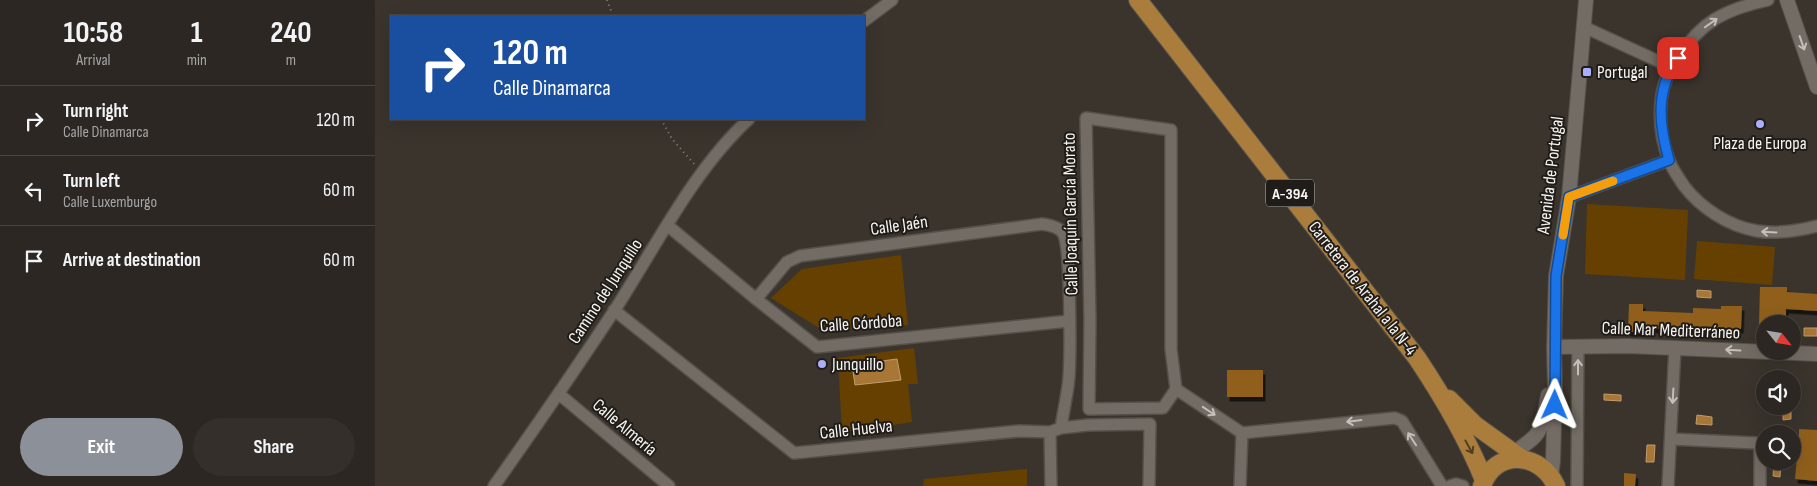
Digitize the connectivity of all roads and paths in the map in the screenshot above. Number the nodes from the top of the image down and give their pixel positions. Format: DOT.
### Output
graph roads {
  1 [pos="607,0"];
  2 [pos="891,0"];
  3 [pos="1139,0"];
  4 [pos="1586,0"];
  5 [pos="1768,0"];
  6 [pos="1787,0"];
  7 [pos="613,15"];
  8 [pos="865,20"];
  9 [pos="1584,27"];
  10 [pos="1671,67"];
  11 [pos="1817,87"];
  12 [pos="662,120"];
  13 [pos="748,120"];
  14 [pos="1669,160"];
  15 [pos="703,173"];
  16 [pos="1569,197"];
  17 [pos="667,225"];
  18 [pos="1817,226"];
  19 [pos="756,299"];
  20 [pos="614,310"];
  21 [pos="1069,321"];
  22 [pos="1578,347"];
  23 [pos="1675,348"];
  24 [pos="1554,351"];
  25 [pos="1817,354"];
  26 [pos="1437,388"];
  27 [pos="1176,389"];
  28 [pos="559,394"];
  29 [pos="1055,430"];
  30 [pos="1243,433"];
  31 [pos="1671,439"];
  32 [pos="1515,457"];
  33 [pos="1553,481"];
  34 [pos="1483,483"];
  35 [pos="494,486"];
  36 [pos="669,486"];
  37 [pos="1051,486"];
  38 [pos="1149,486"];
  39 [pos="1240,486"];
  40 [pos="1442,486"];
  41 [pos="1450,486"];
  42 [pos="1463,486"];
  43 [pos="1577,486"];
  44 [pos="1669,486"];
  45 [pos="1760,486"];
  1 -- 7 [label="path"];
  2 -- 8 [label="street"];
  3 -- 26 [label="main road, Carretera de Arahal a la N-4 / A-394"];
  4 -- 9 [label="street, Avenida de Portugal"];
  10 -- 5 [label="street, one-way"];
  6 -- 11 [label="street, one-way"];
  9 -- 10 [label="street"];
  9 -- 16 [label="street, Avenida de Portugal"];
  10 -- 14 [label="street"];
  12 -- 15 [label="path"];
  13 -- 15 [label="street, Camino del Junquillo"];
  14 -- 16 [label="street"];
  18 -- 14 [label="street, one-way"];
  15 -- 17 [label="street, Camino del Junquillo"];
  16 -- 24 [label="street, Avenida de Portugal"];
  17 -- 19 [label="street, Calle Córdoba"];
  17 -- 20 [label="street, Camino del Junquillo"];
  19 -- 21 [label="street, Calle Córdoba"];
  19 -- 21 [label="street, Calle Jaén"];
  20 -- 28 [label="street, Camino del Junquillo"];
  20 -- 29 [label="street, Calle Huelva"];
  21 -- 29 [label="street"];
  22 -- 23 [label="street, Calle Mar Mediterráneo"];
  22 -- 24 [label="street, Calle Mar Mediterráneo"];
  43 -- 22 [label="street, one-way"];
  25 -- 23 [label="street, Calle Mar Mediterráneo, one-way"];
  23 -- 31 [label="street, one-way"];
  24 -- 32 [label="street, Avenida de Portugal"];
  24 -- 33 [label="street, Avenida de Portugal"];
  26 -- 32 [label="main road, Carretera de Arahal a la N-4 / A-394"];
  26 -- 34 [label="main road, Carretera de Arahal a la N-4 / A-394, one-way"];
  27 -- 27 [label="street, Calle Joaquín García Morato"];
  27 -- 30 [label="street, one-way"];
  28 -- 35 [label="street, Camino del Junquillo"];
  28 -- 36 [label="street, Calle Almería"];
  29 -- 37 [label="street"];
  29 -- 38 [label="street, Calle Huelva"];
  30 -- 39 [label="street"];
  40 -- 30 [label="street, one-way"];
  31 -- 44 [label="street"];
  31 -- 45 [label="street"];
  32 -- 33 [label="main road, A-394"];
  32 -- 34 [label="main road, A-394"];
  41 -- 42 [label="street"];
}
